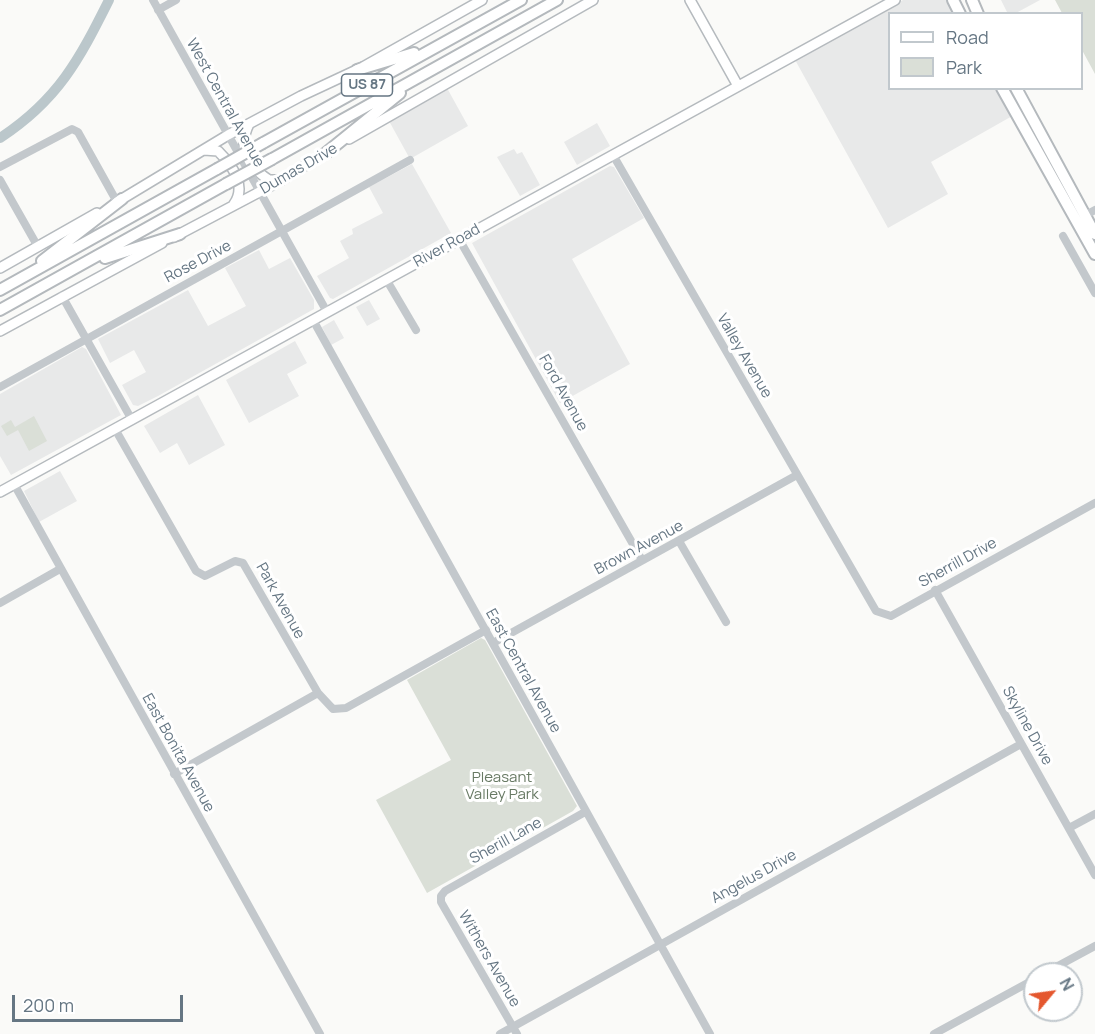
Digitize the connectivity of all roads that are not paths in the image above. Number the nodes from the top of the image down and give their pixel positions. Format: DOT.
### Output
graph roads {
  1 [pos="153,0"];
  2 [pos="176,0"];
  3 [pos="482,0"];
  4 [pos="521,0"];
  5 [pos="556,0"];
  6 [pos="593,0"];
  7 [pos="690,0"];
  8 [pos="895,0"];
  9 [pos="158,10"];
  10 [pos="472,27"];
  11 [pos="432,69"];
  12 [pos="357,70"];
  13 [pos="738,86"];
  14 [pos="1003,90"];
  15 [pos="1017,90"];
  16 [pos="249,124"];
  17 [pos="228,135"];
  18 [pos="203,150"];
  19 [pos="326,153"];
  20 [pos="613,155"];
  21 [pos="410,160"];
  22 [pos="0,167"];
  23 [pos="0,180"];
  24 [pos="282,180"];
  25 [pos="260,192"];
  26 [pos="120,200"];
  27 [pos="233,206"];
  28 [pos="1085,215"];
  29 [pos="282,231"];
  30 [pos="180,234"];
  31 [pos="1095,234"];
  32 [pos="1063,236"];
  33 [pos="459,239"];
  34 [pos="38,247"];
  35 [pos="1095,254"];
  36 [pos="0,268"];
  37 [pos="386,279"];
  38 [pos="16,281"];
  39 [pos="50,283"];
  40 [pos="0,290"];
  41 [pos="1095,293"];
  42 [pos="62,296"];
  43 [pos="0,310"];
  44 [pos="327,312"];
  45 [pos="313,320"];
  46 [pos="416,330"];
  47 [pos="0,331"];
  48 [pos="87,339"];
  49 [pos="0,387"];
  50 [pos="132,420"];
  51 [pos="115,429"];
  52 [pos="797,475"];
  53 [pos="14,484"];
  54 [pos="0,492"];
  55 [pos="1095,503"];
  56 [pos="679,541"];
  57 [pos="642,560"];
  58 [pos="60,569"];
  59 [pos="852,570"];
  60 [pos="935,590"];
  61 [pos="0,603"];
  62 [pos="726,622"];
  63 [pos="486,630"];
  64 [pos="493,643"];
  65 [pos="318,693"];
  66 [pos="1021,744"];
  67 [pos="174,774"];
  68 [pos="585,812"];
  69 [pos="1095,814"];
  70 [pos="1070,828"];
  71 [pos="1095,875"];
  72 [pos="441,896"];
  73 [pos="661,944"];
  74 [pos="1095,946"];
  75 [pos="1065,962"];
  76 [pos="1023,986"];
  77 [pos="515,1030"];
  78 [pos="320,1034"];
  79 [pos="500,1034"];
  80 [pos="710,1034"];
  81 [pos="934,1034"];
  1 -- 9 [label="street, West Central Avenue"];
  2 -- 9 [label="street"];
  3 -- 12 [label="main road"];
  4 -- 10 [label="highway, US 87"];
  5 -- 11 [label="highway, US 87"];
  6 -- 19 [label="main road, Dumas Drive"];
  7 -- 13 [label="main road"];
  8 -- 13 [label="main road, River Road"];
  9 -- 17 [label="street, West Central Avenue"];
  10 -- 12 [label="highway"];
  10 -- 38 [label="highway, US 87, bridge"];
  11 -- 19 [label="highway"];
  11 -- 39 [label="highway, US 87, bridge"];
  12 -- 16 [label="main road"];
  13 -- 20 [label="main road, River Road"];
  14 -- 28 [label="highway"];
  15 -- 28 [label="highway"];
  16 -- 17 [label="main road"];
  16 -- 24 [label="main road"];
  17 -- 18 [label="main road"];
  17 -- 25 [label="street, West Central Avenue"];
  18 -- 26 [label="main road"];
  18 -- 27 [label="main road"];
  19 -- 24 [label="main road, Dumas Drive"];
  20 -- 33 [label="main road, River Road"];
  20 -- 52 [label="street, Valley Avenue"];
  21 -- 29 [label="street, Rose Drive"];
  22 -- 26 [label="street"];
  23 -- 34 [label="street"];
  24 -- 25 [label="main road, Dumas Drive"];
  25 -- 27 [label="main road, Dumas Drive"];
  25 -- 29 [label="street, West Central Avenue"];
  26 -- 34 [label="main road"];
  26 -- 38 [label="highway"];
  27 -- 30 [label="main road, Dumas Drive"];
  28 -- 31 [label="highway"];
  28 -- 35 [label="highway"];
  29 -- 44 [label="street, West Central Avenue"];
  29 -- 48 [label="street, Rose Drive"];
  30 -- 39 [label="highway"];
  30 -- 42 [label="main road, Dumas Drive"];
  32 -- 41 [label="street"];
  33 -- 37 [label="main road, River Road"];
  33 -- 57 [label="street, Ford Avenue"];
  34 -- 36 [label="main road"];
  37 -- 44 [label="main road, River Road"];
  37 -- 46 [label="street"];
  38 -- 40 [label="highway, US 87"];
  39 -- 43 [label="highway, US 87"];
  42 -- 47 [label="main road, Dumas Drive"];
  42 -- 48 [label="street"];
  44 -- 45 [label="main road, River Road"];
  45 -- 50 [label="main road, River Road"];
  45 -- 63 [label="street, East Central Avenue"];
  48 -- 49 [label="street, Rose Drive"];
  48 -- 50 [label="street"];
  50 -- 51 [label="main road, River Road"];
  51 -- 53 [label="main road, River Road"];
  51 -- 65 [label="street, Park Avenue"];
  52 -- 56 [label="street, Brown Avenue"];
  52 -- 59 [label="street, Valley Avenue"];
  53 -- 54 [label="main road, River Road"];
  53 -- 58 [label="street, East Bonita Avenue"];
  55 -- 60 [label="street, Sherrill Drive"];
  56 -- 57 [label="street, Brown Avenue"];
  56 -- 62 [label="street"];
  57 -- 64 [label="street, Brown Avenue"];
  58 -- 61 [label="street"];
  58 -- 67 [label="street, East Bonita Avenue"];
  59 -- 60 [label="street, Sherrill Drive"];
  60 -- 66 [label="street, Skyline Drive"];
  63 -- 64 [label="street, East Central Avenue"];
  63 -- 65 [label="street, Park Avenue"];
  64 -- 68 [label="street, East Central Avenue"];
  65 -- 67 [label="street"];
  66 -- 70 [label="street, Skyline Drive"];
  66 -- 73 [label="street, Angelus Drive"];
  67 -- 78 [label="street, East Bonita Avenue"];
  68 -- 72 [label="street, Sherill Lane"];
  68 -- 73 [label="street, East Central Avenue"];
  69 -- 70 [label="street"];
  70 -- 71 [label="street, Skyline Drive"];
  72 -- 77 [label="street, Withers Avenue"];
  73 -- 77 [label="street, Angelus Drive"];
  73 -- 80 [label="street, East Central Avenue"];
  74 -- 75 [label="street"];
  76 -- 81 [label="street"];
  77 -- 79 [label="street, Angelus Drive"];
}
